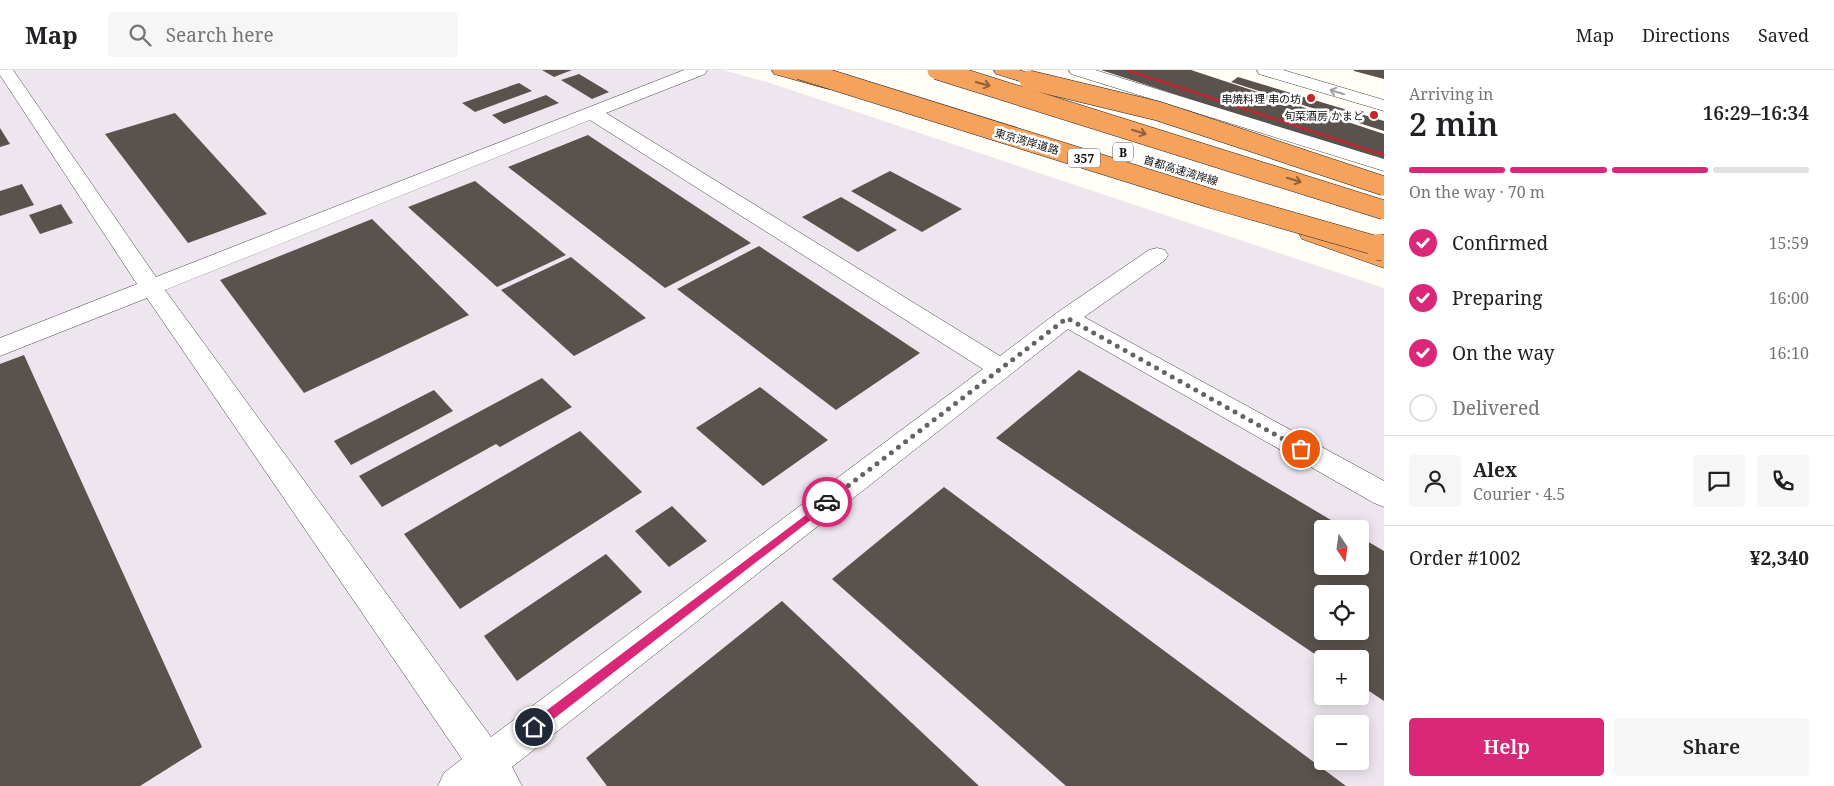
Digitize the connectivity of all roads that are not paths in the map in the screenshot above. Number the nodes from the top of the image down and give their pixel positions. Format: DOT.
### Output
graph roads {
  1 [pos="4,70"];
  2 [pos="699,70"];
  3 [pos="780,70"];
  4 [pos="800,70"];
  5 [pos="862,70"];
  6 [pos="937,70"];
  7 [pos="994,70"];
  8 [pos="1002,70"];
  9 [pos="1077,70"];
  10 [pos="1265,70"];
  11 [pos="1311,70"];
  12 [pos="1049,85"];
  13 [pos="1384,92"];
  14 [pos="1384,106"];
  15 [pos="591,112"];
  16 [pos="1384,165"];
  17 [pos="1384,186"];
  18 [pos="1384,194"];
  19 [pos="1384,210"];
  20 [pos="1384,238"];
  21 [pos="1384,248"];
  22 [pos="1157,255"];
  23 [pos="1384,261"];
  24 [pos="151,287"];
  25 [pos="1067,318"];
  26 [pos="0,347"];
  27 [pos="1002,369"];
  28 [pos="1384,495"];
  29 [pos="495,774"];
  30 [pos="457,786"];
  1 -- 24 [label="street"];
  2 -- 15 [label="street"];
  3 -- 23 [label="highway, 東京湾岸道路 / 357"];
  4 -- 21 [label="highway, bridge"];
  5 -- 20 [label="highway, 首都高速湾岸線 / B"];
  6 -- 19 [label="highway, 首都高速湾岸線 / B, one-way, bridge"];
  7 -- 12 [label="highway, bridge"];
  8 -- 18 [label="highway"];
  9 -- 16 [label="street"];
  14 -- 10 [label="street, one-way"];
  11 -- 13 [label="street"];
  12 -- 17 [label="highway, bridge"];
  12 -- 18 [label="highway, bridge"];
  15 -- 24 [label="street"];
  15 -- 27 [label="street"];
  22 -- 25 [label="street"];
  24 -- 26 [label="street"];
  24 -- 29 [label="street"];
  25 -- 27 [label="street"];
  25 -- 28 [label="street"];
  27 -- 29 [label="street"];
  29 -- 30 [label="street"];
}
